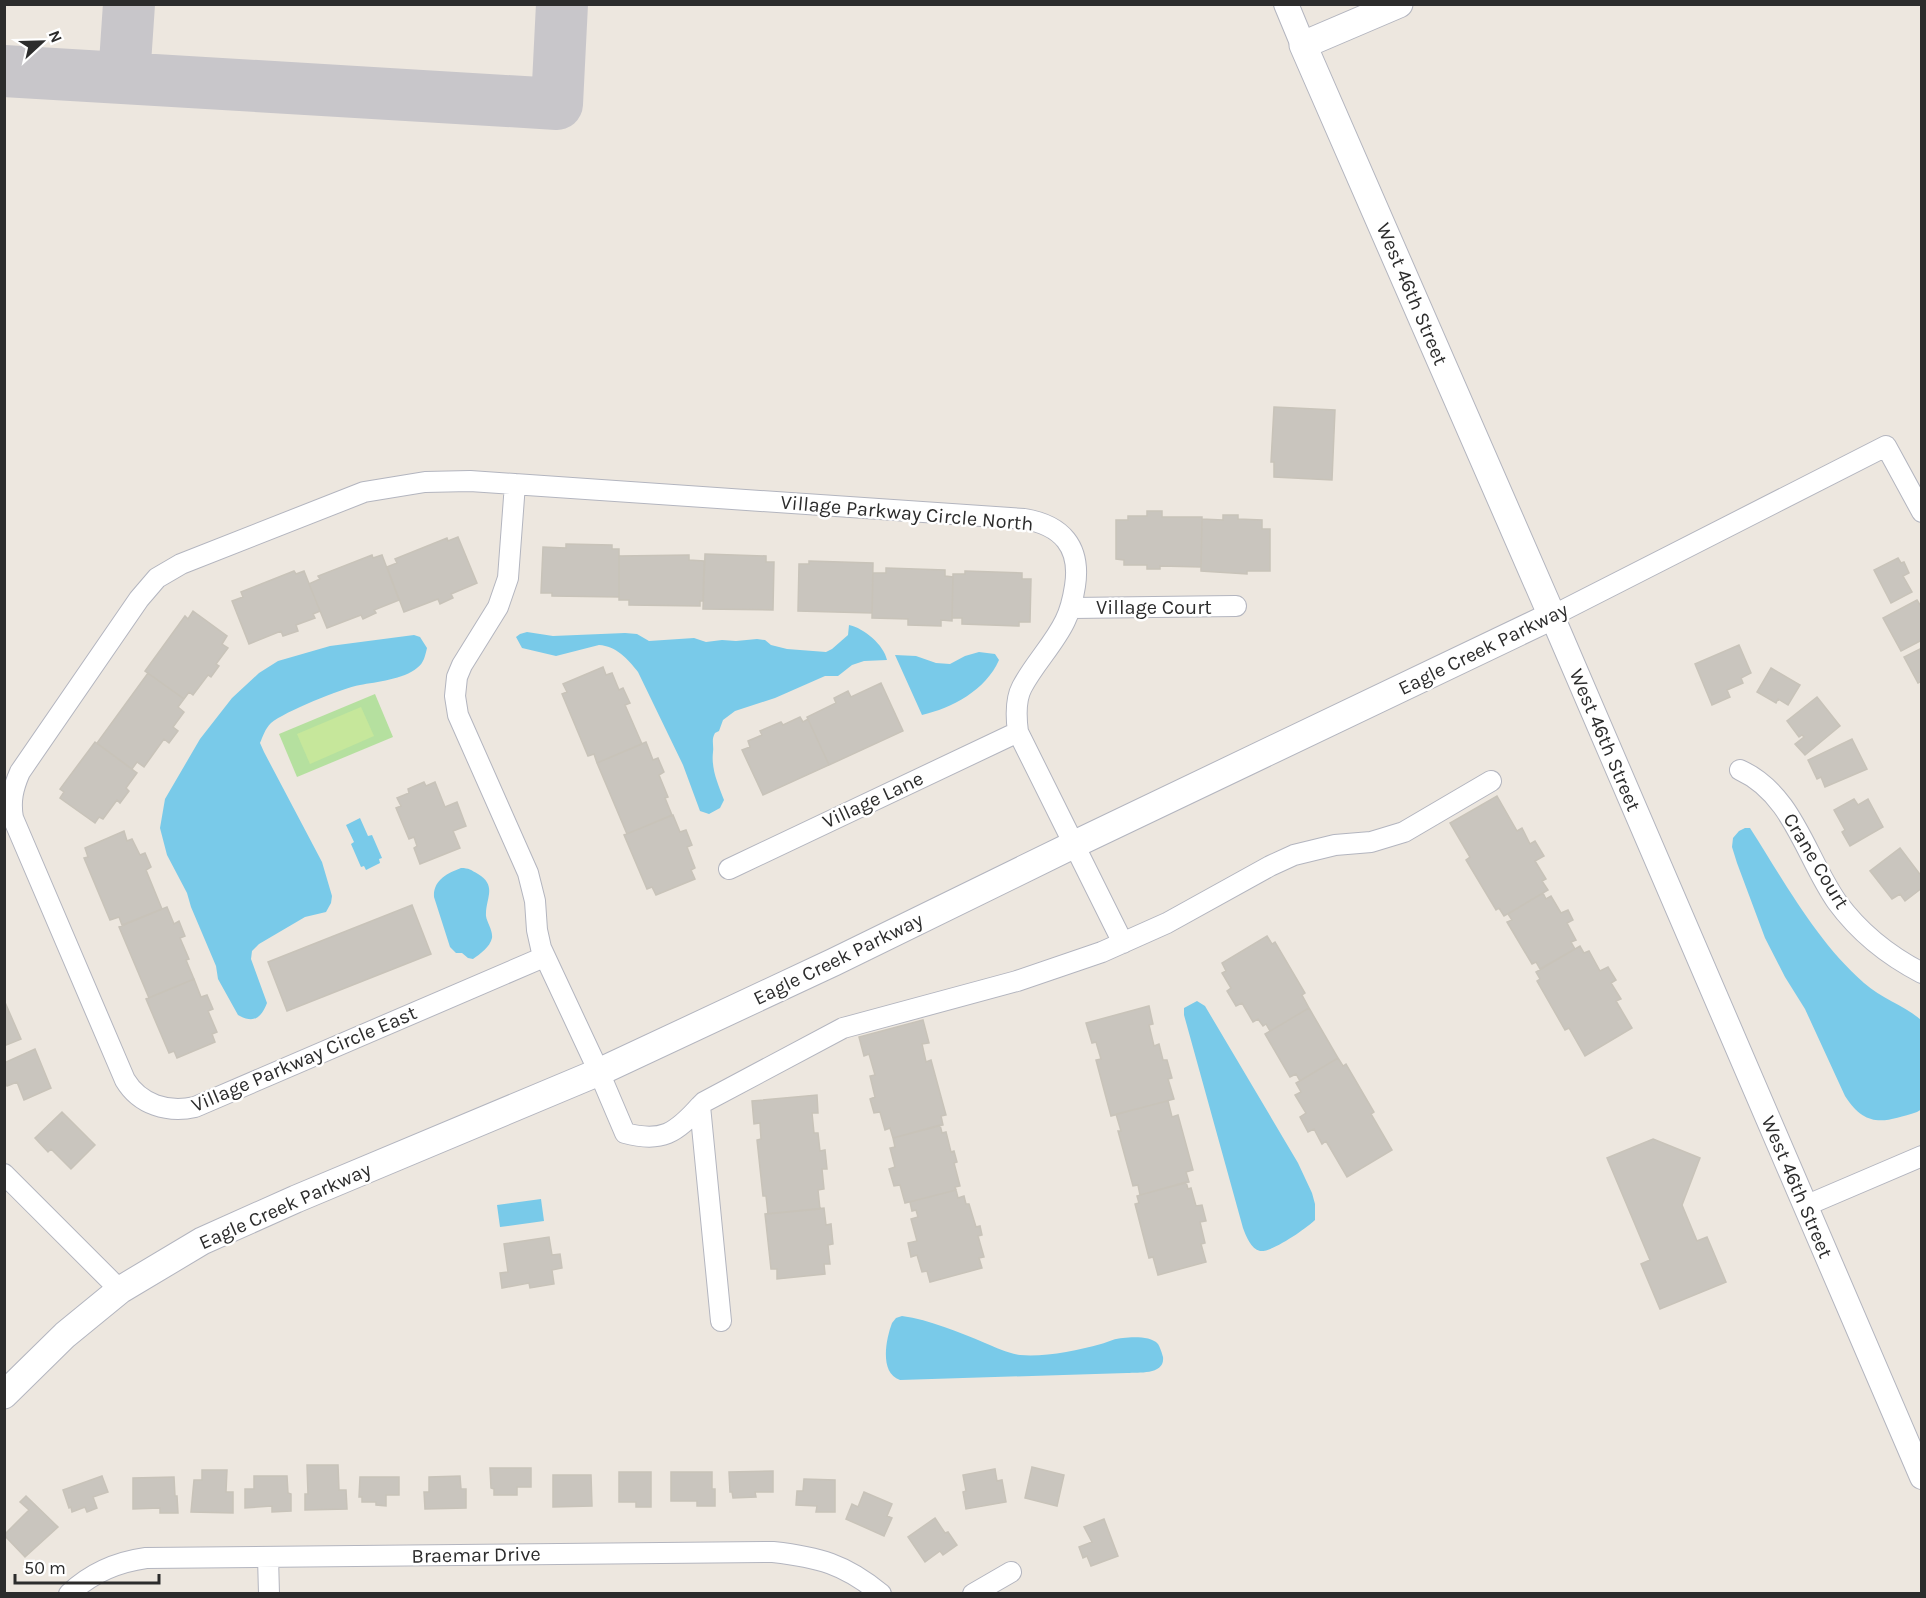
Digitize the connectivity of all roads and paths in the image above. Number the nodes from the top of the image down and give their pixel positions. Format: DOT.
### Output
graph roads {
  1 [pos="1286,4"];
  2 [pos="1399,4"];
  3 [pos="1303,45"];
  4 [pos="515,484"];
  5 [pos="1922,512"];
  6 [pos="1236,606"];
  7 [pos="1072,608"];
  8 [pos="1552,616"];
  9 [pos="1018,732"];
  10 [pos="1740,770"];
  11 [pos="1491,781"];
  12 [pos="15,824"];
  13 [pos="1075,844"];
  14 [pos="729,869"];
  15 [pos="1123,943"];
  16 [pos="544,957"];
  17 [pos="1922,973"];
  18 [pos="599,1072"];
  19 [pos="700,1106"];
  20 [pos="1922,1156"];
  21 [pos="4,1174"];
  22 [pos="1806,1206"];
  23 [pos="120,1290"];
  24 [pos="721,1321"];
  25 [pos="4,1395"];
  26 [pos="1922,1477"];
  27 [pos="268,1557"];
  28 [pos="1011,1572"];
  29 [pos="69,1593"];
  30 [pos="269,1593"];
  31 [pos="881,1593"];
  32 [pos="973,1593"];
  1 -- 3 [label="street, West 46th Street"];
  2 -- 3 [label="main road"];
  3 -- 8 [label="main road, West 46th Street"];
  4 -- 7 [label="street, Village Parkway Circle North"];
  4 -- 12 [label="street, Village Parkway Circle North"];
  4 -- 16 [label="street"];
  5 -- 8 [label="street, Eagle Creek Parkway"];
  6 -- 7 [label="street, Village Court"];
  7 -- 9 [label="street, Village Parkway Circle North"];
  8 -- 13 [label="main road, Eagle Creek Parkway"];
  8 -- 22 [label="street, West 46th Street"];
  9 -- 13 [label="street, Village Parkway Circle North"];
  9 -- 14 [label="street, Village Lane"];
  10 -- 17 [label="street, Crane Court"];
  11 -- 15 [label="street"];
  12 -- 16 [label="street, Village Parkway Circle East"];
  13 -- 15 [label="street"];
  13 -- 18 [label="main road, Eagle Creek Parkway"];
  15 -- 19 [label="street"];
  16 -- 18 [label="street"];
  18 -- 19 [label="street"];
  18 -- 23 [label="main road, Eagle Creek Parkway"];
  19 -- 24 [label="street"];
  20 -- 22 [label="street"];
  21 -- 23 [label="street"];
  22 -- 26 [label="street, West 46th Street"];
  23 -- 25 [label="main road, Eagle Creek Parkway"];
  27 -- 29 [label="street, Braemar Drive"];
  27 -- 30 [label="street"];
  27 -- 31 [label="street, Braemar Drive"];
  28 -- 32 [label="street"];
}
